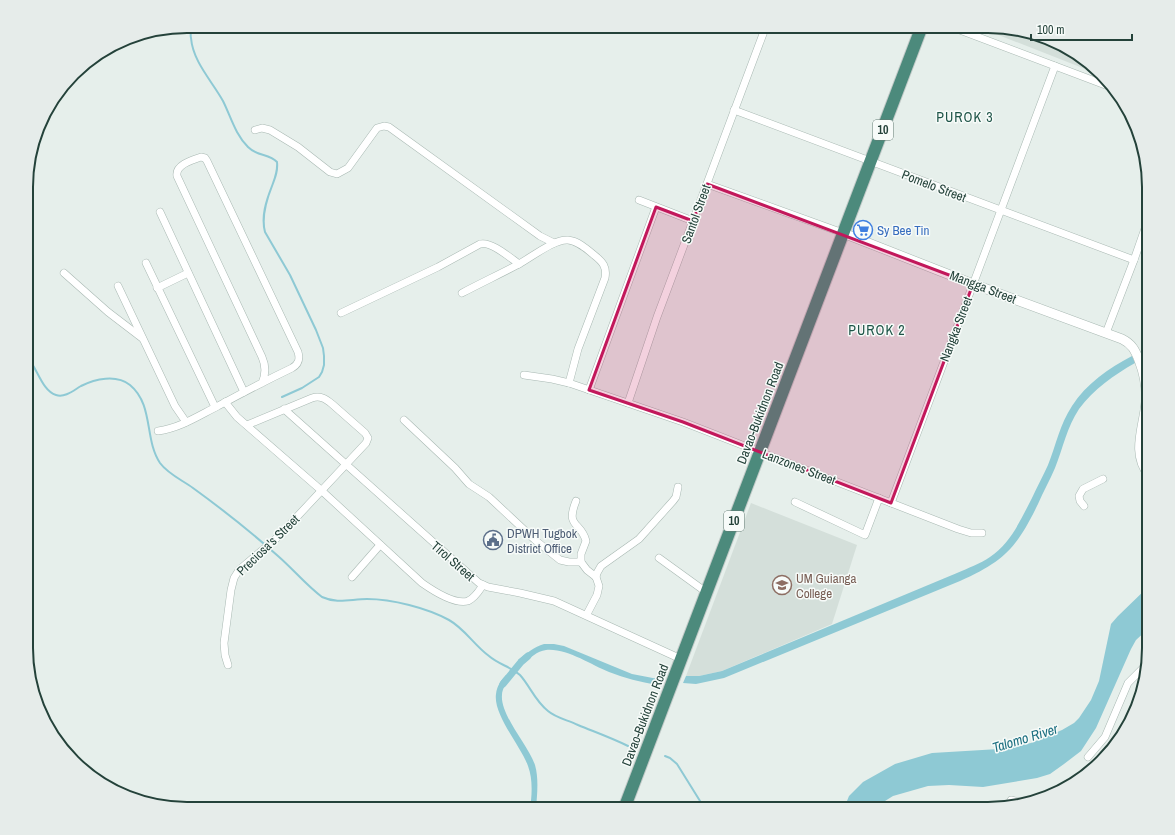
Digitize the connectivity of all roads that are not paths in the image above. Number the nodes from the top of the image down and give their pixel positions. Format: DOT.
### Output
graph roads {
  1 [pos="763,33"];
  2 [pos="919,33"];
  3 [pos="967,33"];
  4 [pos="1055,66"];
  5 [pos="1103,84"];
  6 [pos="734,110"];
  7 [pos="255,130"];
  8 [pos="871,162"];
  9 [pos="707,184"];
  10 [pos="639,200"];
  11 [pos="656,207"];
  12 [pos="1000,211"];
  13 [pos="160,212"];
  14 [pos="693,221"];
  15 [pos="843,233"];
  16 [pos="1142,237"];
  17 [pos="554,243"];
  18 [pos="1134,260"];
  19 [pos="146,263"];
  20 [pos="519,264"];
  21 [pos="64,273"];
  22 [pos="188,273"];
  23 [pos="973,284"];
  24 [pos="118,286"];
  25 [pos="157,288"];
  26 [pos="462,293"];
  27 [pos="341,313"];
  28 [pos="1106,333"];
  29 [pos="143,340"];
  30 [pos="1142,368"];
  31 [pos="524,375"];
  32 [pos="262,383"];
  33 [pos="569,383"];
  34 [pos="589,390"];
  35 [pos="244,392"];
  36 [pos="225,402"];
  37 [pos="628,403"];
  38 [pos="215,407"];
  39 [pos="284,410"];
  40 [pos="404,420"];
  41 [pos="186,422"];
  42 [pos="246,425"];
  43 [pos="1142,426"];
  44 [pos="158,431"];
  45 [pos="760,452"];
  46 [pos="346,465"];
  47 [pos="1142,466"];
  48 [pos="1103,479"];
  49 [pos="678,487"];
  50 [pos="322,491"];
  51 [pos="879,498"];
  52 [pos="576,501"];
  53 [pos="795,502"];
  54 [pos="891,503"];
  55 [pos="1084,506"];
  56 [pos="982,533"];
  57 [pos="380,545"];
  58 [pos="659,558"];
  59 [pos="580,562"];
  60 [pos="596,577"];
  61 [pos="352,578"];
  62 [pos="483,585"];
  63 [pos="706,592"];
  64 [pos="587,614"];
  65 [pos="681,659"];
  66 [pos="228,664"];
  67 [pos="1141,670"];
  68 [pos="1088,757"];
  69 [pos="627,802"];
  1 -- 6 [label="street, Santol Street"];
  2 -- 8 [label="highway, Davao-Bukidnon Road / 10"];
  3 -- 4 [label="street"];
  4 -- 5 [label="street"];
  4 -- 12 [label="street, Nangka Street"];
  6 -- 8 [label="street, Pomelo Street"];
  6 -- 9 [label="street, Santol Street"];
  7 -- 17 [label="street"];
  8 -- 12 [label="street, Pomelo Street"];
  8 -- 15 [label="highway, Davao-Bukidnon Road / 10"];
  9 -- 14 [label="street, Santol Street"];
  9 -- 15 [label="street, Mangga Street"];
  10 -- 11 [label="street"];
  11 -- 14 [label="street"];
  11 -- 34 [label="street"];
  12 -- 18 [label="street, Pomelo Street"];
  12 -- 23 [label="street, Nangka Street"];
  13 -- 22 [label="street"];
  14 -- 37 [label="street, Santol Street"];
  15 -- 23 [label="street, Mangga Street"];
  15 -- 45 [label="highway, Davao-Bukidnon Road / 10"];
  16 -- 18 [label="street"];
  17 -- 20 [label="street"];
  17 -- 33 [label="street"];
  18 -- 28 [label="street"];
  19 -- 25 [label="street"];
  20 -- 26 [label="street"];
  20 -- 27 [label="street"];
  21 -- 29 [label="street"];
  22 -- 25 [label="street"];
  22 -- 35 [label="street"];
  23 -- 28 [label="street, Mangga Street"];
  23 -- 54 [label="street, Nangka Street"];
  24 -- 29 [label="street"];
  25 -- 38 [label="street"];
  28 -- 30 [label="street, Mangga Street"];
  29 -- 41 [label="street"];
  31 -- 33 [label="street, Lanzones Street"];
  32 -- 32 [label="street"];
  32 -- 35 [label="street"];
  33 -- 34 [label="street, Lanzones Street"];
  34 -- 37 [label="street, Lanzones Street"];
  35 -- 36 [label="street"];
  36 -- 38 [label="street"];
  36 -- 42 [label="street"];
  37 -- 45 [label="street, Lanzones Street"];
  38 -- 41 [label="street"];
  39 -- 42 [label="street"];
  39 -- 46 [label="street, Tirol Street"];
  39 -- 46 [label="street, Preciosa's Street"];
  40 -- 59 [label="street"];
  41 -- 44 [label="street"];
  42 -- 50 [label="street"];
  43 -- 47 [label="street, Mangga Street"];
  45 -- 51 [label="street, Lanzones Street"];
  45 -- 63 [label="highway, Davao-Bukidnon Road / 10"];
  46 -- 50 [label="street, Preciosa's Street"];
  46 -- 62 [label="street, Tirol Street"];
  48 -- 55 [label="street"];
  49 -- 60 [label="street"];
  50 -- 57 [label="street"];
  50 -- 66 [label="street, Preciosa's Street"];
  51 -- 53 [label="street"];
  51 -- 54 [label="street, Lanzones Street"];
  52 -- 59 [label="street"];
  54 -- 56 [label="street, Lanzones Street"];
  57 -- 61 [label="street"];
  57 -- 62 [label="street"];
  58 -- 63 [label="street"];
  59 -- 60 [label="street"];
  60 -- 64 [label="street"];
  62 -- 64 [label="street, Tirol Street"];
  63 -- 65 [label="highway, Davao-Bukidnon Road / 10"];
  64 -- 65 [label="street, Tirol Street"];
  65 -- 69 [label="highway, Davao-Bukidnon Road / 10"];
  67 -- 68 [label="street"];
}
